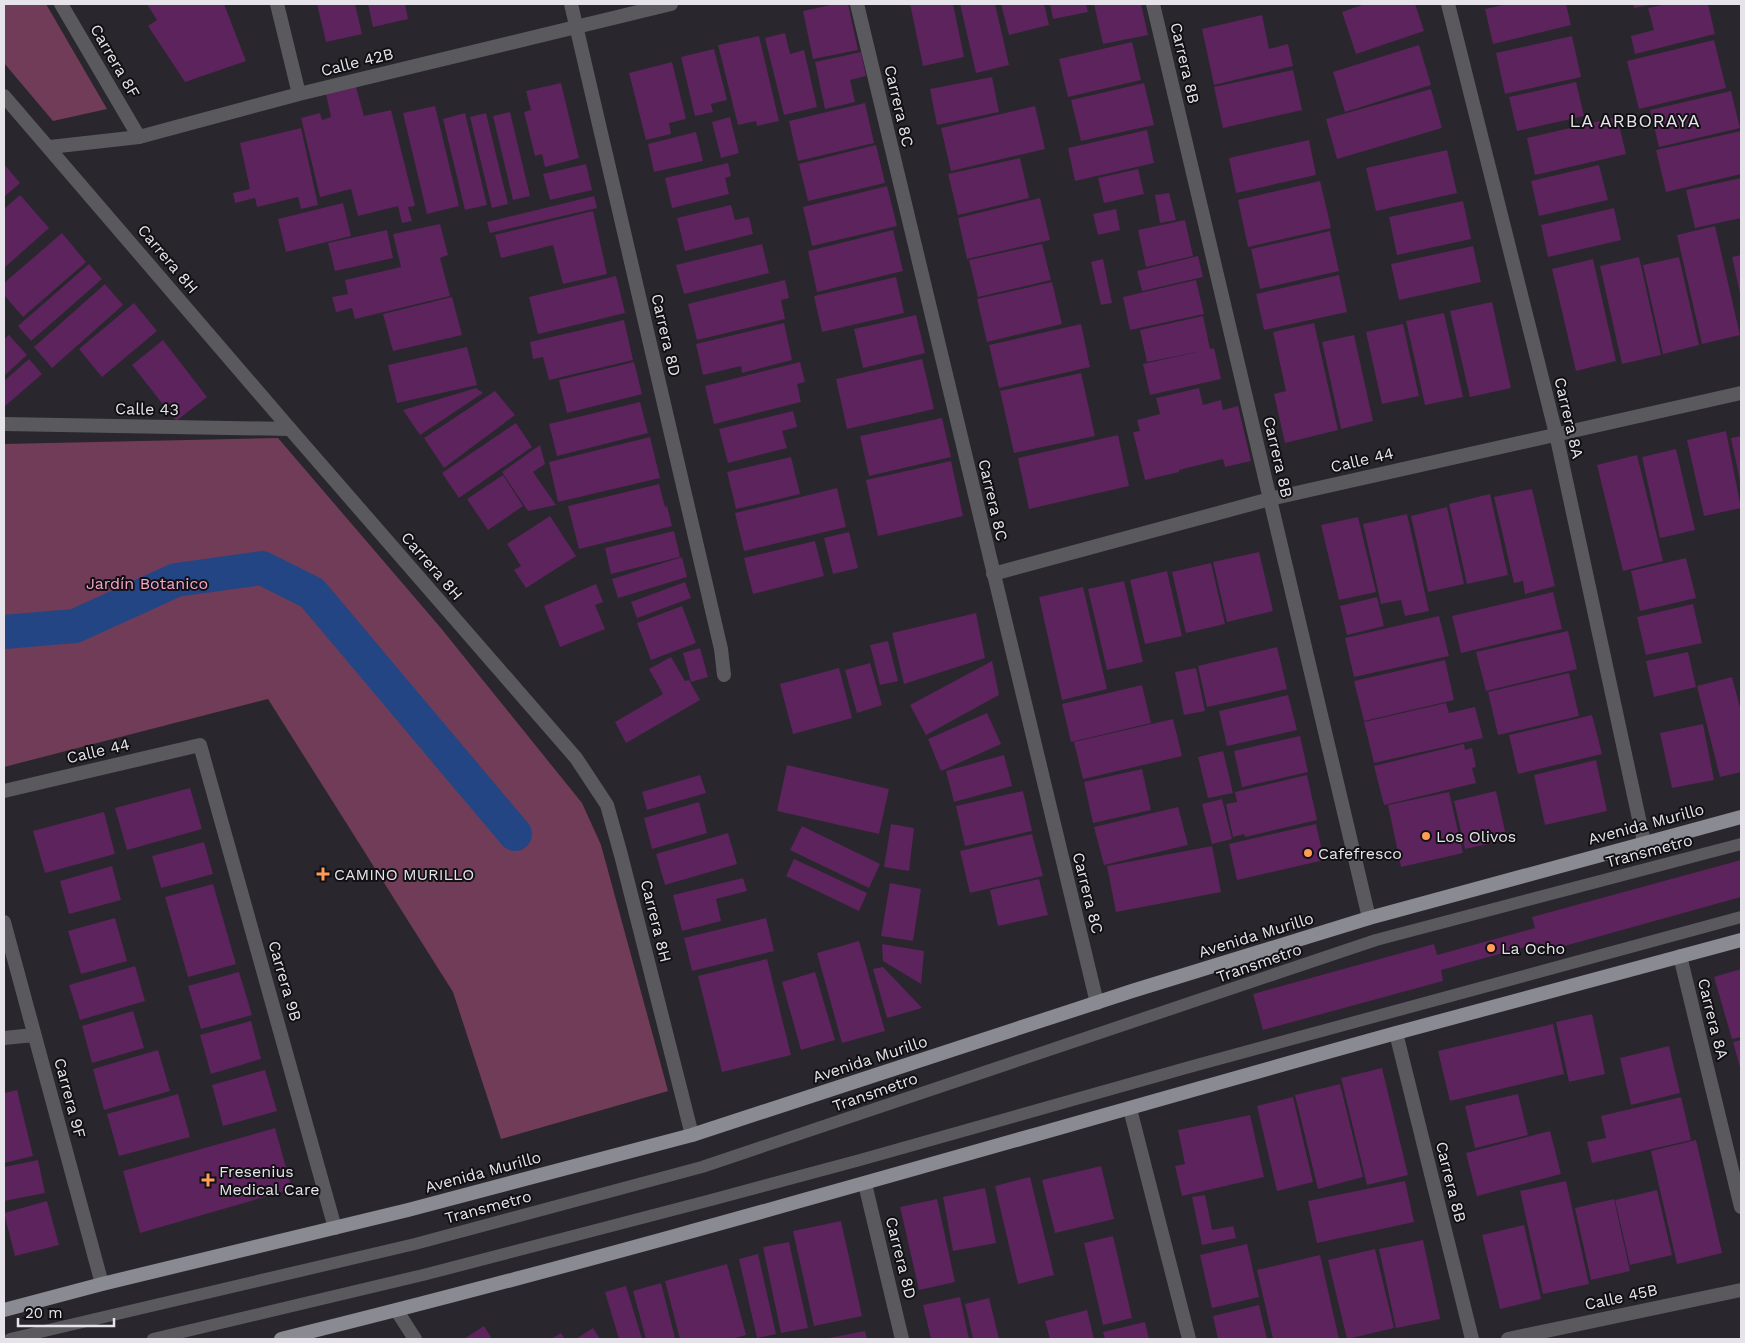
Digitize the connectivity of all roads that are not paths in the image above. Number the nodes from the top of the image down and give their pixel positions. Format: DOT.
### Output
graph roads {
  1 [pos="61,4"];
  2 [pos="277,4"];
  3 [pos="571,4"];
  4 [pos="671,4"];
  5 [pos="857,4"];
  6 [pos="1153,4"];
  7 [pos="1448,4"];
  8 [pos="576,27"];
  9 [pos="299,94"];
  10 [pos="4,96"];
  11 [pos="139,137"];
  12 [pos="50,147"];
  13 [pos="1741,393"];
  14 [pos="4,424"];
  15 [pos="290,429"];
  16 [pos="1556,434"];
  17 [pos="1270,499"];
  18 [pos="993,574"];
  19 [pos="724,675"];
  20 [pos="200,745"];
  21 [pos="4,791"];
  22 [pos="1741,817"];
  23 [pos="1644,842"];
  24 [pos="1741,844"];
  25 [pos="1741,917"];
  26 [pos="1369,918"];
  27 [pos="4,922"];
  28 [pos="1741,940"];
  29 [pos="1680,956"];
  30 [pos="1097,1003"];
  31 [pos="1396,1033"];
  32 [pos="34,1035"];
  33 [pos="4,1038"];
  34 [pos="1130,1109"];
  35 [pos="692,1135"];
  36 [pos="865,1184"];
  37 [pos="1741,1207"];
  38 [pos="335,1228"];
  39 [pos="102,1284"];
  40 [pos="1741,1290"];
  41 [pos="4,1310"];
  42 [pos="397,1311"];
  43 [pos="10,1339"];
  44 [pos="153,1339"];
  45 [pos="280,1339"];
  46 [pos="414,1339"];
  47 [pos="902,1339"];
  48 [pos="1189,1339"];
  49 [pos="1472,1339"];
  50 [pos="1508,1339"];
  1 -- 11 [label="street, Carrera 8F"];
  2 -- 9 [label="street"];
  3 -- 8 [label="street, Carrera 8D"];
  4 -- 8 [label="street, Calle 42B"];
  5 -- 18 [label="street, Carrera 8C"];
  6 -- 17 [label="street, Carrera 8B"];
  7 -- 16 [label="street, Carrera 8A"];
  8 -- 9 [label="street, Calle 42B"];
  8 -- 19 [label="street, Carrera 8D"];
  9 -- 11 [label="street, Calle 42B"];
  10 -- 12 [label="street, Carrera 8H"];
  11 -- 12 [label="street, Calle 42B"];
  12 -- 15 [label="street, Carrera 8H"];
  13 -- 16 [label="street, Calle 44"];
  14 -- 15 [label="street, Calle 43"];
  15 -- 35 [label="street, Carrera 8H"];
  16 -- 17 [label="street, Calle 44"];
  16 -- 23 [label="street, Carrera 8A"];
  17 -- 18 [label="street, Calle 44"];
  17 -- 26 [label="street, Carrera 8B"];
  18 -- 30 [label="street, Carrera 8C"];
  20 -- 21 [label="street, Calle 44"];
  20 -- 38 [label="street, Carrera 9B"];
  22 -- 23 [label="main road, Avenida Murillo"];
  23 -- 26 [label="main road, Avenida Murillo"];
  24 -- 43 [label="lane, Transmetro"];
  25 -- 44 [label="lane"];
  26 -- 30 [label="main road, Avenida Murillo"];
  27 -- 32 [label="street, Carrera 9F"];
  28 -- 29 [label="main road"];
  29 -- 31 [label="main road"];
  29 -- 37 [label="street, Carrera 8A"];
  30 -- 35 [label="main road, Avenida Murillo"];
  31 -- 34 [label="main road"];
  31 -- 49 [label="street, Carrera 8B"];
  32 -- 33 [label="street"];
  32 -- 39 [label="street, Carrera 9F"];
  34 -- 36 [label="main road"];
  34 -- 48 [label="street"];
  35 -- 38 [label="main road, Avenida Murillo"];
  36 -- 42 [label="main road"];
  36 -- 47 [label="street, Carrera 8D"];
  38 -- 39 [label="main road, Avenida Murillo"];
  39 -- 41 [label="main road, Avenida Murillo"];
  40 -- 50 [label="street, Calle 45B"];
  42 -- 45 [label="main road"];
  42 -- 46 [label="street"];
}
